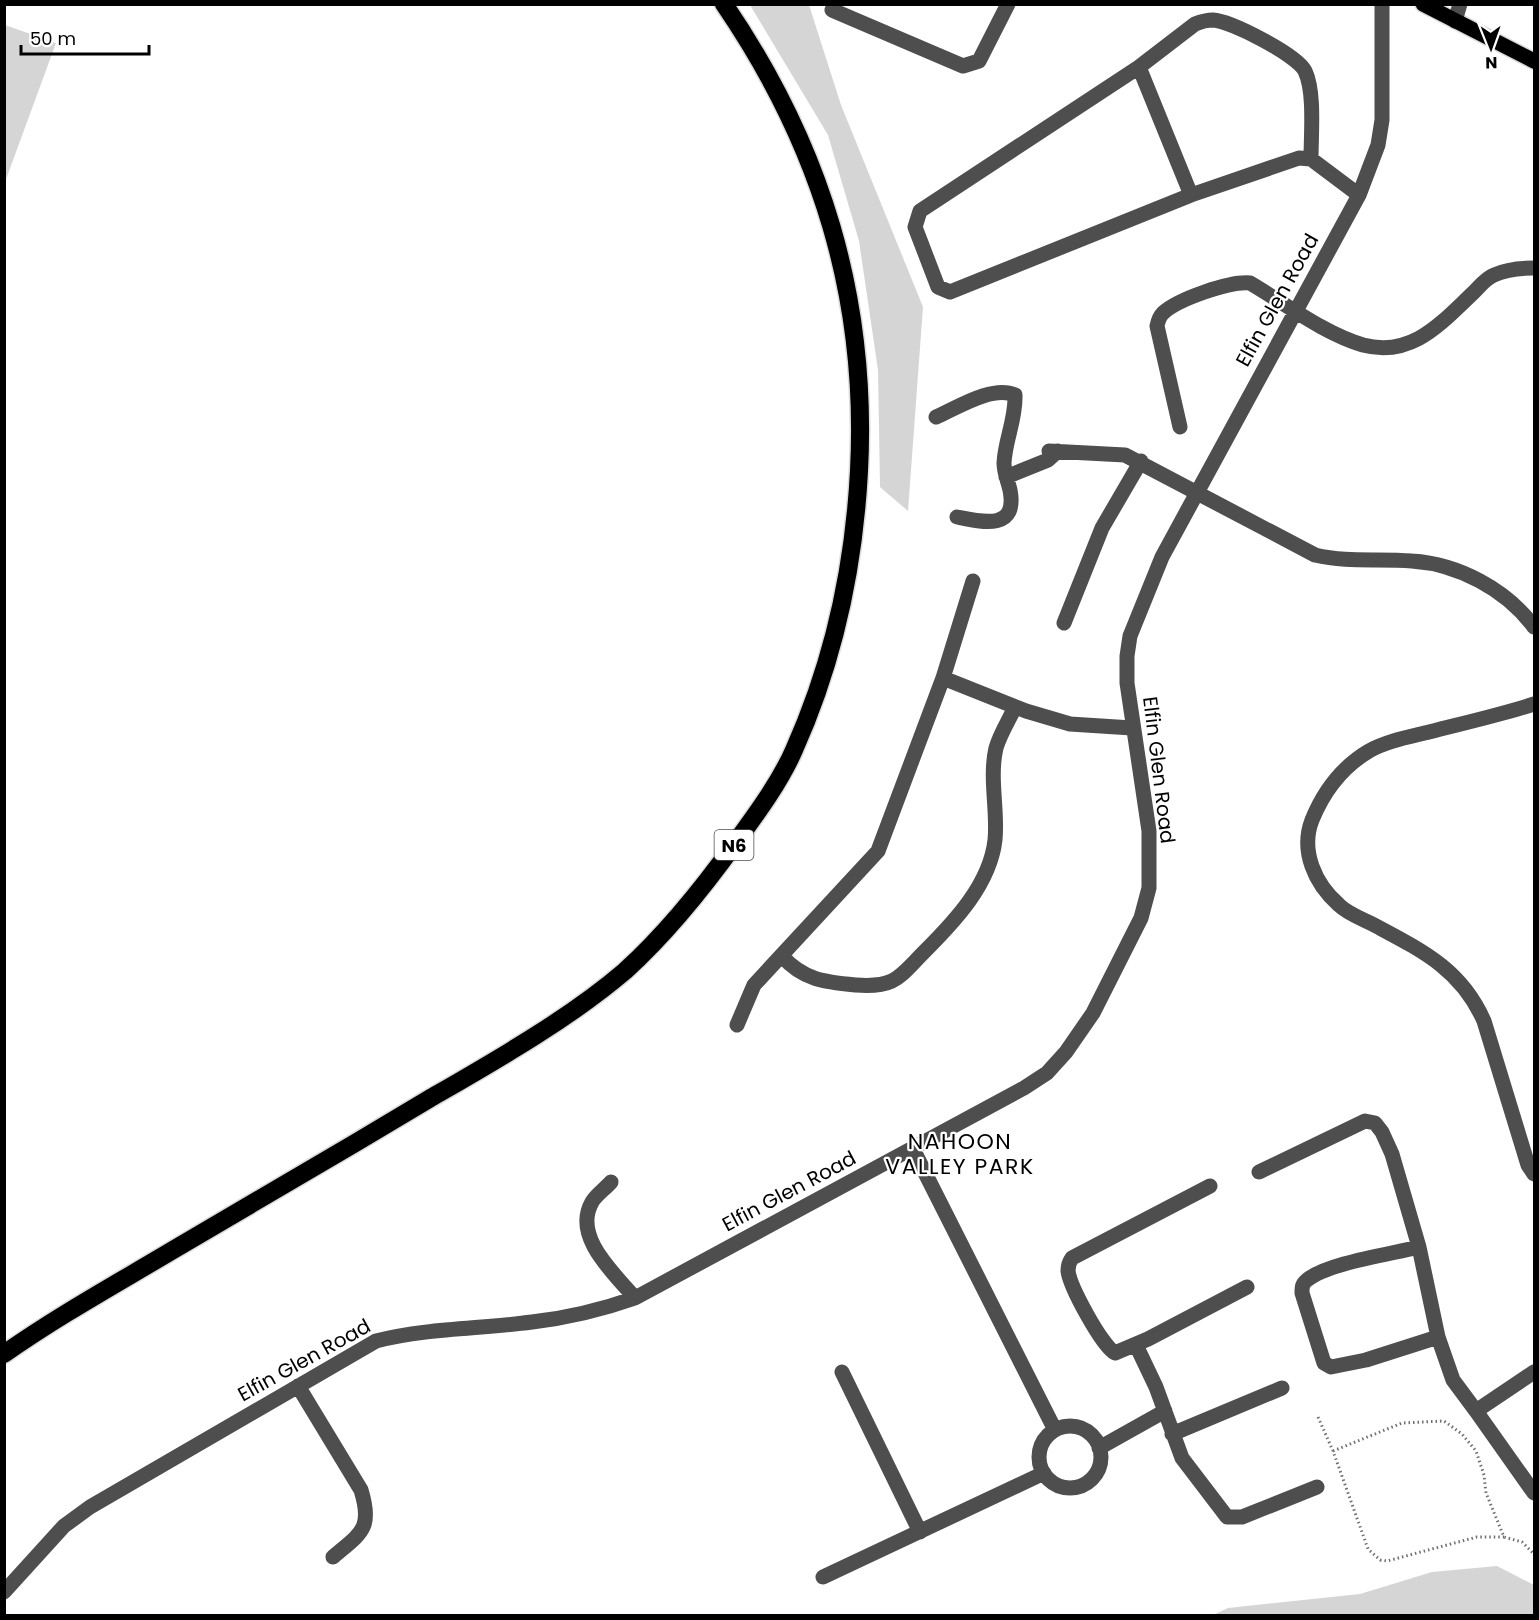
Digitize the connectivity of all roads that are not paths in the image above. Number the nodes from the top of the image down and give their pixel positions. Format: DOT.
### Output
graph roads {
  1 [pos="724,4"];
  2 [pos="1008,4"];
  3 [pos="1382,4"];
  4 [pos="1423,4"];
  5 [pos="1460,4"];
  6 [pos="832,10"];
  7 [pos="1455,21"];
  8 [pos="1534,61"];
  9 [pos="1139,67"];
  10 [pos="1311,159"];
  11 [pos="1191,195"];
  12 [pos="1359,195"];
  13 [pos="1534,268"];
  14 [pos="1296,310"];
  15 [pos="936,417"];
  16 [pos="1180,427"];
  17 [pos="1141,461"];
  18 [pos="1006,477"];
  19 [pos="1197,491"];
  20 [pos="957,517"];
  21 [pos="973,581"];
  22 [pos="1064,623"];
  23 [pos="1534,627"];
  24 [pos="943,678"];
  25 [pos="1534,704"];
  26 [pos="1015,707"];
  27 [pos="1132,728"];
  28 [pos="782,956"];
  29 [pos="737,1025"];
  30 [pos="913,1149"];
  31 [pos="1259,1172"];
  32 [pos="1534,1174"];
  33 [pos="611,1182"];
  34 [pos="1210,1186"];
  35 [pos="1419,1247"];
  36 [pos="1247,1287"];
  37 [pos="635,1298"];
  38 [pos="1438,1337"];
  39 [pos="1136,1345"];
  40 [pos="4,1354"];
  41 [pos="842,1372"];
  42 [pos="1534,1372"];
  43 [pos="298,1386"];
  44 [pos="1282,1388"];
  45 [pos="1165,1411"];
  46 [pos="1476,1411"];
  47 [pos="1055,1430"];
  48 [pos="1172,1434"];
  49 [pos="1100,1448"];
  50 [pos="1044,1473"];
  51 [pos="1317,1487"];
  52 [pos="1534,1493"];
  53 [pos="920,1532"];
  54 [pos="333,1557"];
  55 [pos="823,1577"];
  56 [pos="4,1592"];
  1 -- 40 [label="highway, N6"];
  2 -- 6 [label="street"];
  3 -- 12 [label="street, Elfin Glen Road"];
  4 -- 7 [label="main road"];
  5 -- 7 [label="street"];
  7 -- 8 [label="main road"];
  9 -- 10 [label="street"];
  9 -- 11 [label="street"];
  9 -- 11 [label="street"];
  10 -- 11 [label="street"];
  10 -- 12 [label="street"];
  12 -- 14 [label="street, Elfin Glen Road"];
  13 -- 14 [label="street"];
  14 -- 16 [label="street"];
  14 -- 19 [label="street, Elfin Glen Road"];
  15 -- 18 [label="street"];
  17 -- 18 [label="street"];
  17 -- 19 [label="street"];
  17 -- 22 [label="street"];
  18 -- 20 [label="street"];
  19 -- 23 [label="street"];
  19 -- 27 [label="street, Elfin Glen Road"];
  21 -- 24 [label="street"];
  24 -- 26 [label="street"];
  24 -- 28 [label="street"];
  25 -- 32 [label="street"];
  26 -- 27 [label="street"];
  26 -- 28 [label="street"];
  27 -- 30 [label="street, Elfin Glen Road"];
  28 -- 29 [label="street"];
  30 -- 37 [label="street, Elfin Glen Road"];
  30 -- 47 [label="street"];
  31 -- 35 [label="street"];
  33 -- 37 [label="street"];
  34 -- 39 [label="street"];
  35 -- 38 [label="street"];
  35 -- 38 [label="street"];
  36 -- 39 [label="street"];
  37 -- 43 [label="street, Elfin Glen Road"];
  38 -- 46 [label="street"];
  39 -- 45 [label="street"];
  41 -- 53 [label="street"];
  42 -- 46 [label="street"];
  43 -- 54 [label="street"];
  43 -- 56 [label="street, Elfin Glen Road"];
  44 -- 48 [label="street"];
  45 -- 48 [label="street"];
  45 -- 49 [label="street"];
  46 -- 52 [label="street"];
  47 -- 49 [label="street"];
  47 -- 50 [label="street"];
  48 -- 51 [label="street"];
  49 -- 50 [label="street"];
  50 -- 53 [label="street"];
  53 -- 55 [label="street"];
}
